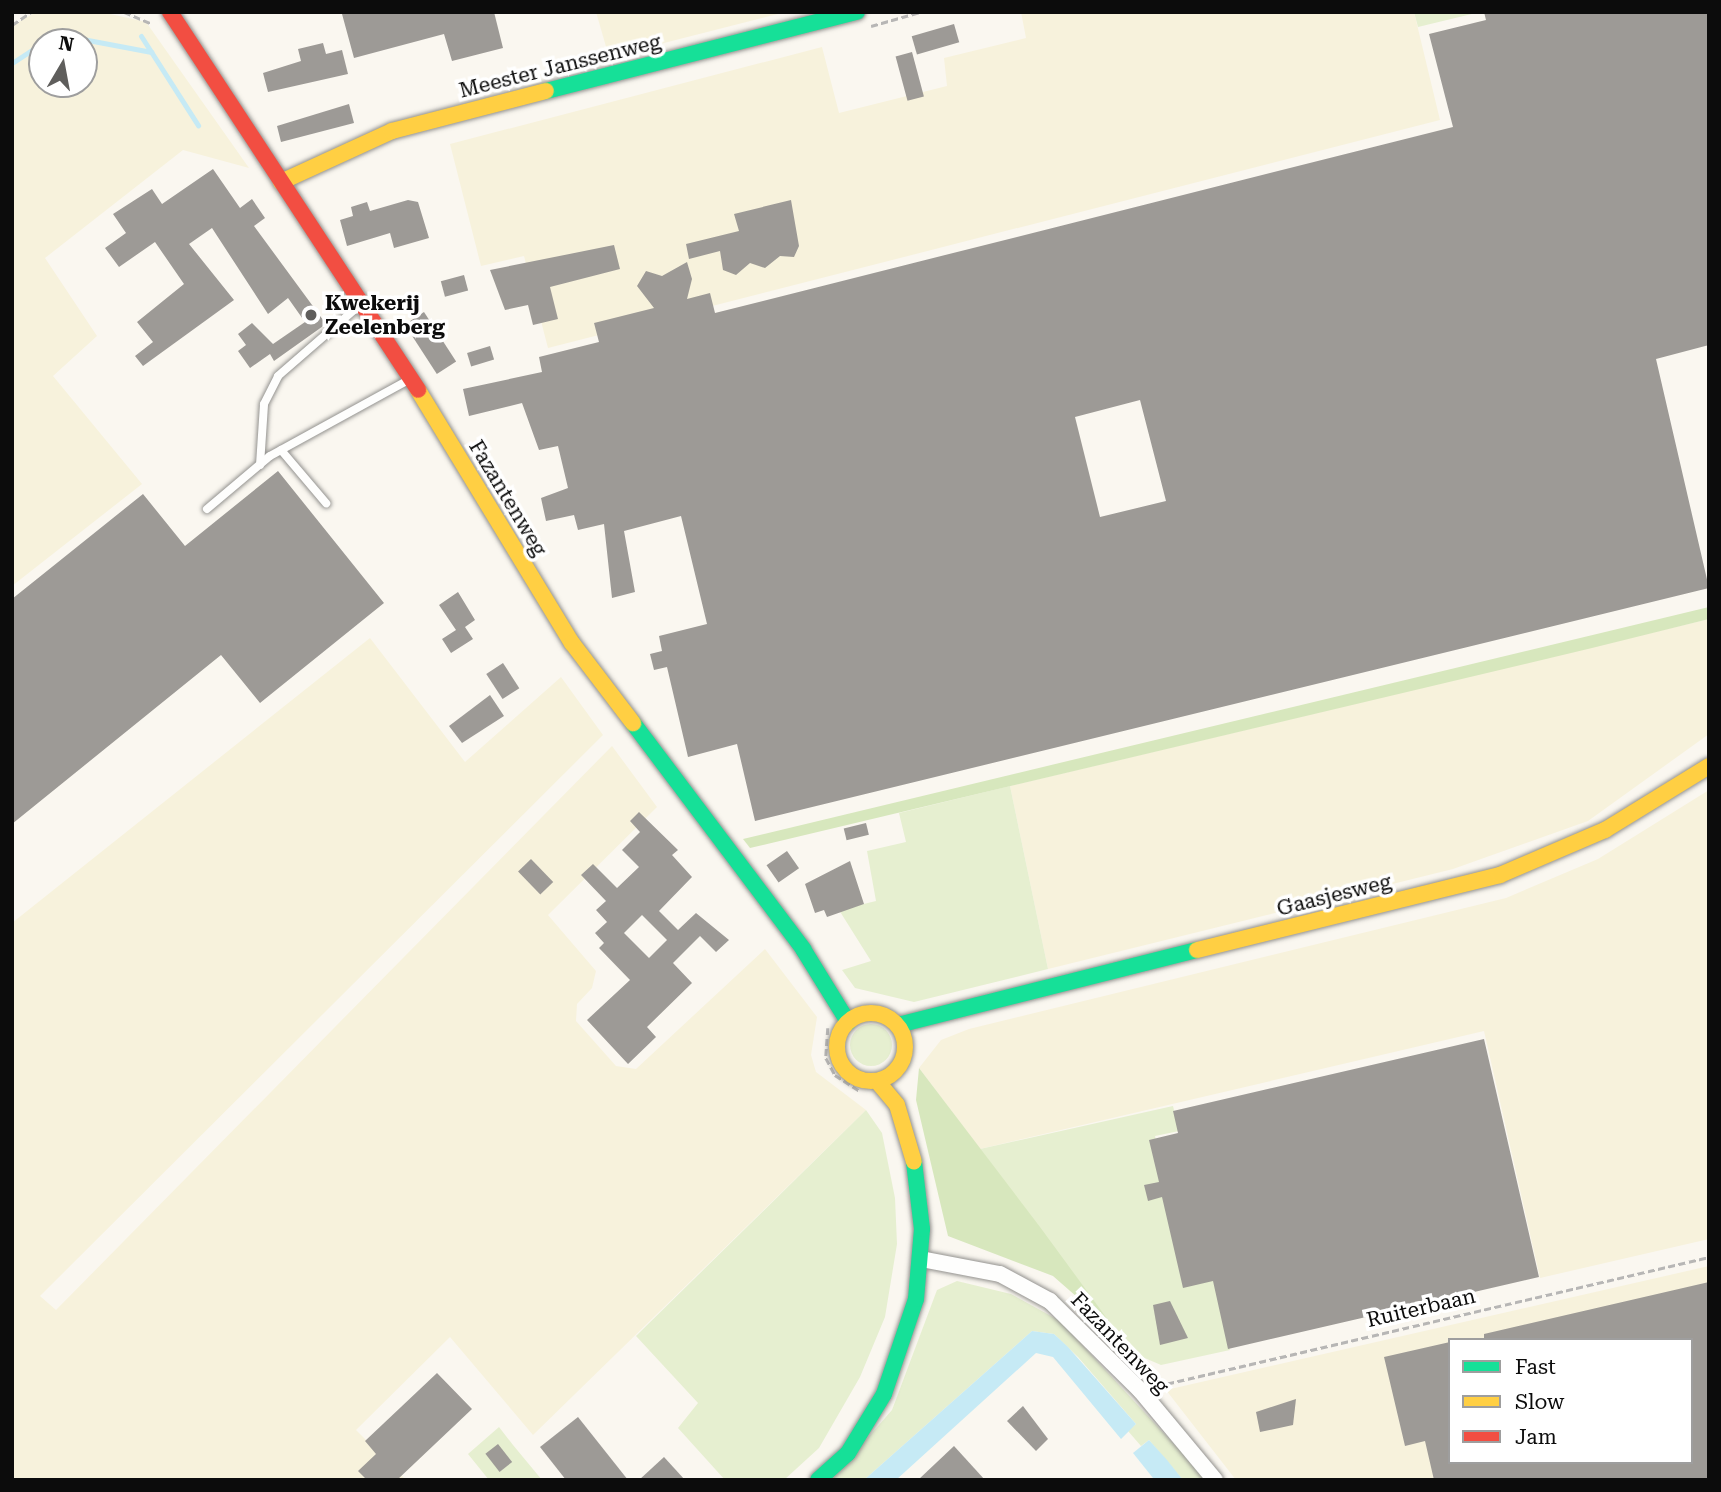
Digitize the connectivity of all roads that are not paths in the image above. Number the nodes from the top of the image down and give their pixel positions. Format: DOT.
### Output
graph roads {
  1 [pos="170,12"];
  2 [pos="857,12"];
  3 [pos="281,182"];
  4 [pos="363,301"];
  5 [pos="411,378"];
  6 [pos="281,450"];
  7 [pos="260,465"];
  8 [pos="326,503"];
  9 [pos="207,509"];
  10 [pos="1709,766"];
  11 [pos="949,1014"];
  12 [pos="855,1018"];
  13 [pos="898,1025"];
  14 [pos="905,1042"];
  15 [pos="894,1072"];
  16 [pos="877,1081"];
  17 [pos="897,1105"];
  18 [pos="921,1259"];
  19 [pos="818,1480"];
  20 [pos="1215,1480"];
  1 -- 3 [label="street, Fazantenweg"];
  2 -- 3 [label="street, Meester Janssenweg"];
  3 -- 4 [label="street, Fazantenweg"];
  4 -- 5 [label="street, Fazantenweg"];
  4 -- 7 [label="lane"];
  5 -- 6 [label="lane"];
  5 -- 12 [label="street, Fazantenweg"];
  6 -- 7 [label="lane"];
  6 -- 8 [label="lane"];
  7 -- 9 [label="lane"];
  10 -- 11 [label="street, Gaasjesweg"];
  11 -- 13 [label="street, Gaasjesweg"];
  11 -- 14 [label="street, Gaasjesweg"];
  12 -- 13 [label="street"];
  12 -- 16 [label="street"];
  13 -- 14 [label="street"];
  14 -- 15 [label="street"];
  15 -- 16 [label="street"];
  15 -- 17 [label="street"];
  16 -- 17 [label="street"];
  17 -- 18 [label="street"];
  18 -- 19 [label="street"];
  18 -- 20 [label="street, Fazantenweg"];
}
